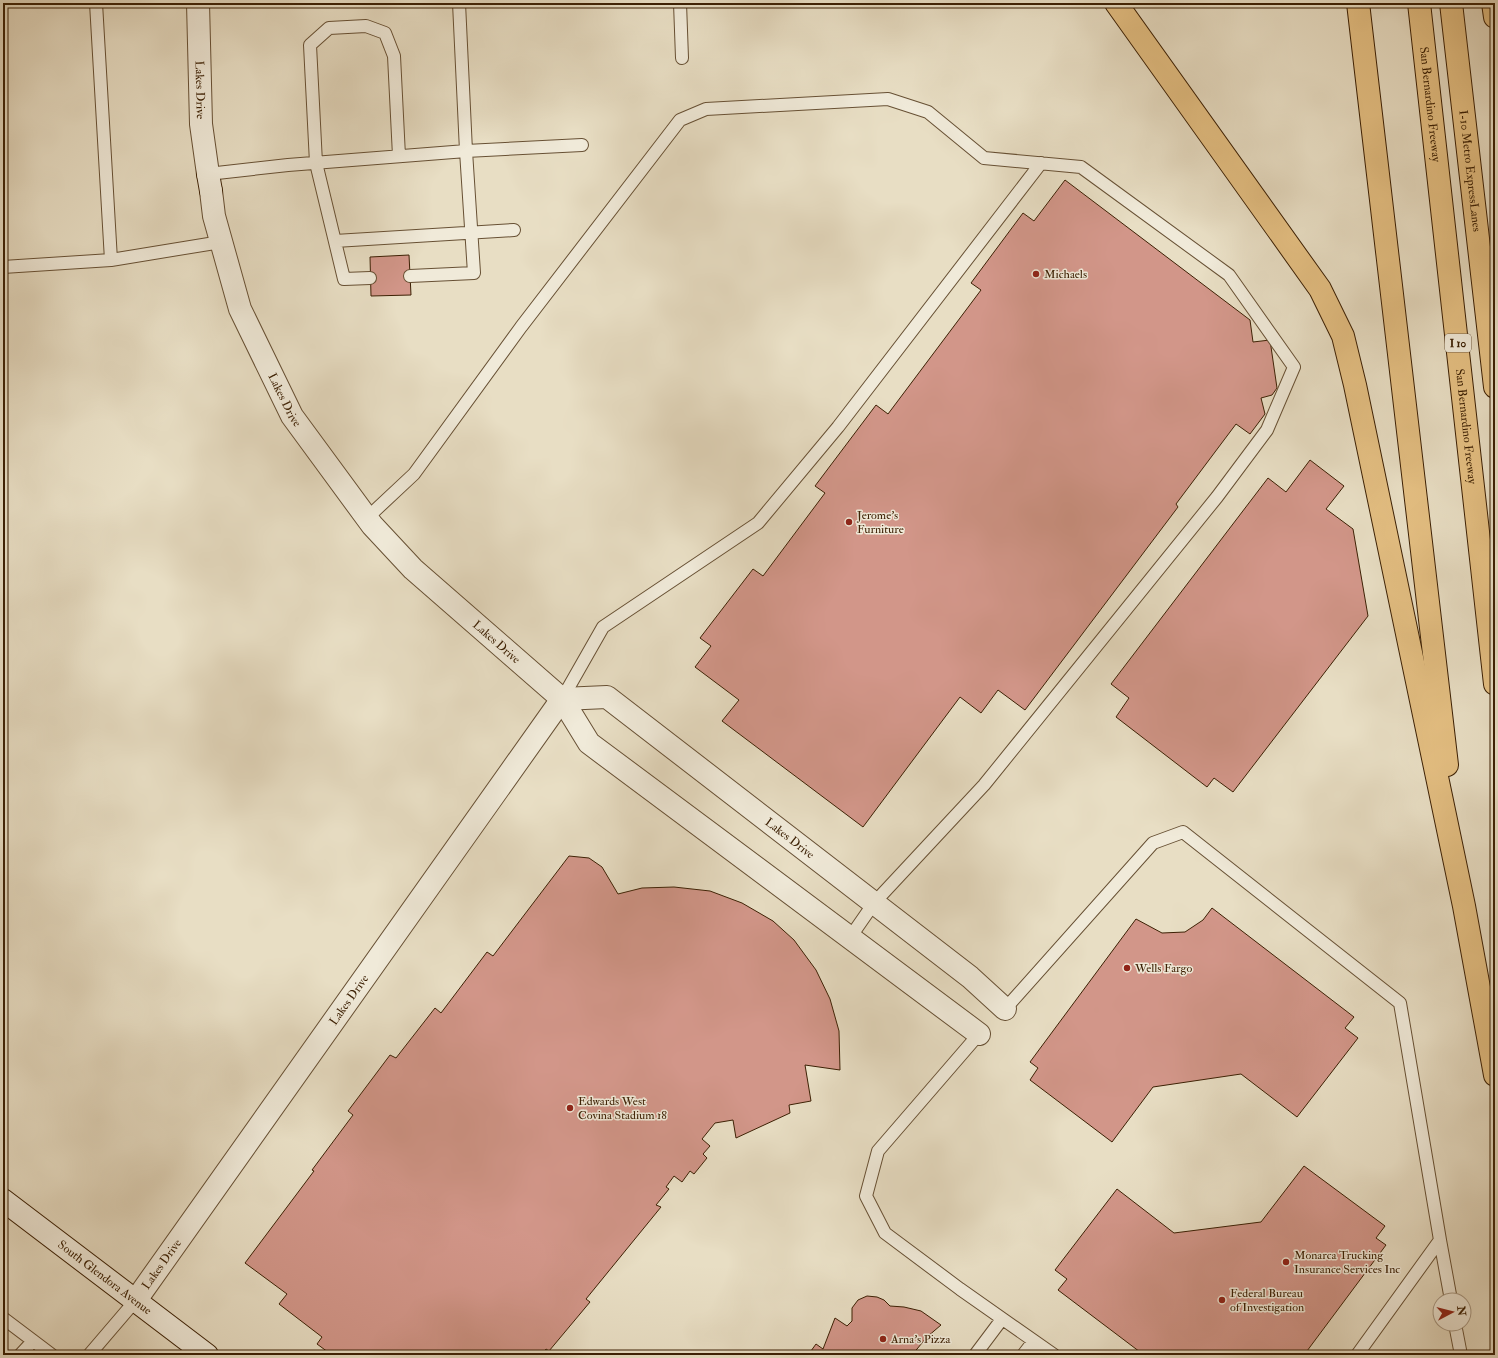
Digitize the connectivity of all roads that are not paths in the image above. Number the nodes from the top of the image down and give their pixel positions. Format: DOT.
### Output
graph roads {
  1 [pos="96,3"];
  2 [pos="198,3"];
  3 [pos="459,3"];
  4 [pos="680,3"];
  5 [pos="1116,3"];
  6 [pos="1358,3"];
  7 [pos="1420,3"];
  8 [pos="1451,3"];
  9 [pos="1493,3"];
  10 [pos="1495,17"];
  11 [pos="682,58"];
  12 [pos="582,145"];
  13 [pos="466,151"];
  14 [pos="399,156"];
  15 [pos="1041,162"];
  16 [pos="316,163"];
  17 [pos="210,183"];
  18 [pos="514,230"];
  19 [pos="472,232"];
  20 [pos="335,241"];
  21 [pos="221,242"];
  22 [pos="112,260"];
  23 [pos="3,267"];
  24 [pos="410,276"];
  25 [pos="370,278"];
  26 [pos="1495,387"];
  27 [pos="367,518"];
  28 [pos="1495,684"];
  29 [pos="562,699"];
  30 [pos="874,903"];
  31 [pos="1464,906"];
  32 [pos="849,939"];
  33 [pos="1005,1009"];
  34 [pos="978,1034"];
  35 [pos="1495,1075"];
  36 [pos="3,1200"];
  37 [pos="1440,1240"];
  38 [pos="1450,1292"];
  39 [pos="136,1300"];
  40 [pos="3,1318"];
  41 [pos="1002,1319"];
  42 [pos="1457,1332"];
  43 [pos="33,1341"];
  44 [pos="1033,1342"];
  45 [pos="20,1355"];
  46 [pos="52,1355"];
  47 [pos="89,1355"];
  48 [pos="207,1355"];
  49 [pos="975,1355"];
  50 [pos="1023,1355"];
  51 [pos="1054,1355"];
  52 [pos="1357,1355"];
  53 [pos="1461,1355"];
  1 -- 22 [label="lane"];
  2 -- 17 [label="street, Lakes Drive"];
  3 -- 13 [label="lane"];
  4 -- 11 [label="lane"];
  5 -- 31 [label="highway"];
  6 -- 31 [label="highway"];
  7 -- 28 [label="highway, San Bernardino Freeway / I 10"];
  8 -- 26 [label="highway, I-10 Metro ExpressLanes"];
  9 -- 10 [label="highway"];
  12 -- 13 [label="lane"];
  13 -- 14 [label="lane"];
  13 -- 19 [label="lane"];
  14 -- 16 [label="lane"];
  14 -- 16 [label="lane"];
  15 -- 27 [label="lane"];
  15 -- 29 [label="lane"];
  15 -- 30 [label="lane"];
  16 -- 17 [label="lane"];
  16 -- 20 [label="lane"];
  17 -- 21 [label="street, Lakes Drive"];
  18 -- 19 [label="lane"];
  19 -- 20 [label="lane"];
  19 -- 24 [label="lane"];
  20 -- 25 [label="lane"];
  21 -- 22 [label="lane"];
  21 -- 27 [label="street, Lakes Drive"];
  22 -- 23 [label="lane"];
  27 -- 29 [label="street, Lakes Drive"];
  29 -- 30 [label="street, Lakes Drive"];
  29 -- 32 [label="street, Lakes Drive"];
  29 -- 39 [label="street, Lakes Drive"];
  30 -- 32 [label="lane"];
  30 -- 33 [label="street, Lakes Drive"];
  31 -- 35 [label="highway"];
  32 -- 34 [label="street, Lakes Drive"];
  33 -- 37 [label="lane"];
  34 -- 41 [label="lane"];
  36 -- 39 [label="street, South Glendora Avenue"];
  37 -- 38 [label="lane"];
  37 -- 52 [label="lane"];
  39 -- 47 [label="lane"];
  39 -- 48 [label="street, South Glendora Avenue"];
  40 -- 43 [label="lane"];
  41 -- 44 [label="lane"];
  41 -- 49 [label="lane"];
  42 -- 53 [label="lane"];
  43 -- 45 [label="lane"];
  43 -- 46 [label="lane"];
  44 -- 50 [label="lane"];
  44 -- 51 [label="lane"];
}
